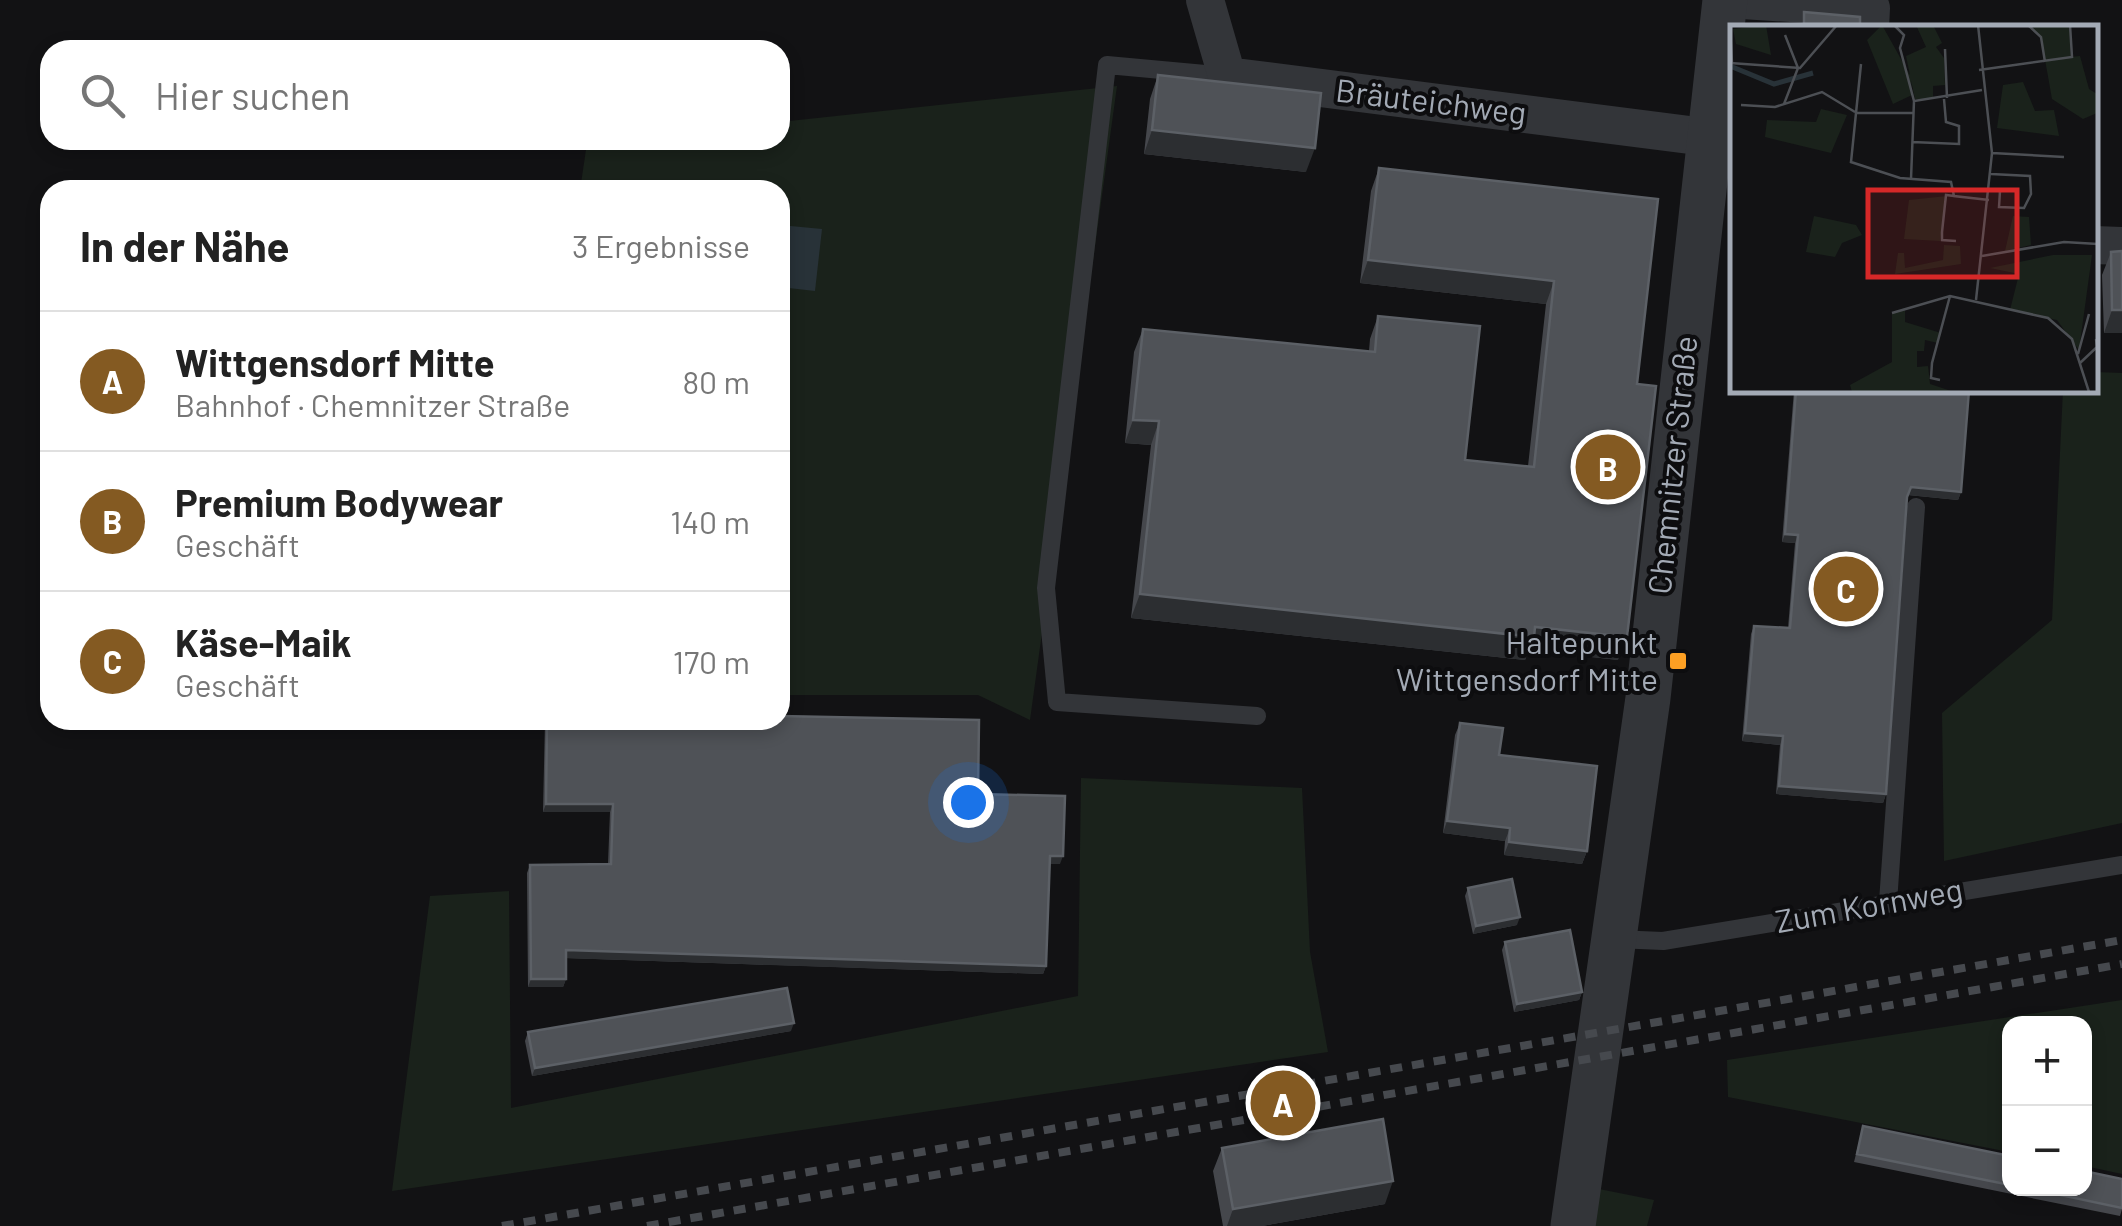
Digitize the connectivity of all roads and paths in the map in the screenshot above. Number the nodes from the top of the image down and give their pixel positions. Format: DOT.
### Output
graph roads {
  1 [pos="1205,0"];
  2 [pos="1725,0"];
  3 [pos="1742,0"];
  4 [pos="1870,25"];
  5 [pos="1228,76"];
  6 [pos="1713,138"];
  7 [pos="2097,245"];
  8 [pos="2122,246"];
  9 [pos="1916,507"];
  10 [pos="1257,716"];
  11 [pos="2122,865"];
  12 [pos="1888,902"];
  13 [pos="1616,939"];
  14 [pos="1573,1226"];
  1 -- 5 [label="street"];
  2 -- 6 [label="street, Chemnitzer Straße"];
  3 -- 4 [label="street"];
  5 -- 6 [label="street, Bräuteichweg"];
  5 -- 10 [label="lane"];
  6 -- 13 [label="street, Chemnitzer Straße"];
  7 -- 8 [label="street"];
  9 -- 12 [label="lane"];
  11 -- 12 [label="lane, Zum Kornweg"];
  12 -- 13 [label="lane, Zum Kornweg"];
  13 -- 14 [label="street, Chemnitzer Straße"];
}
